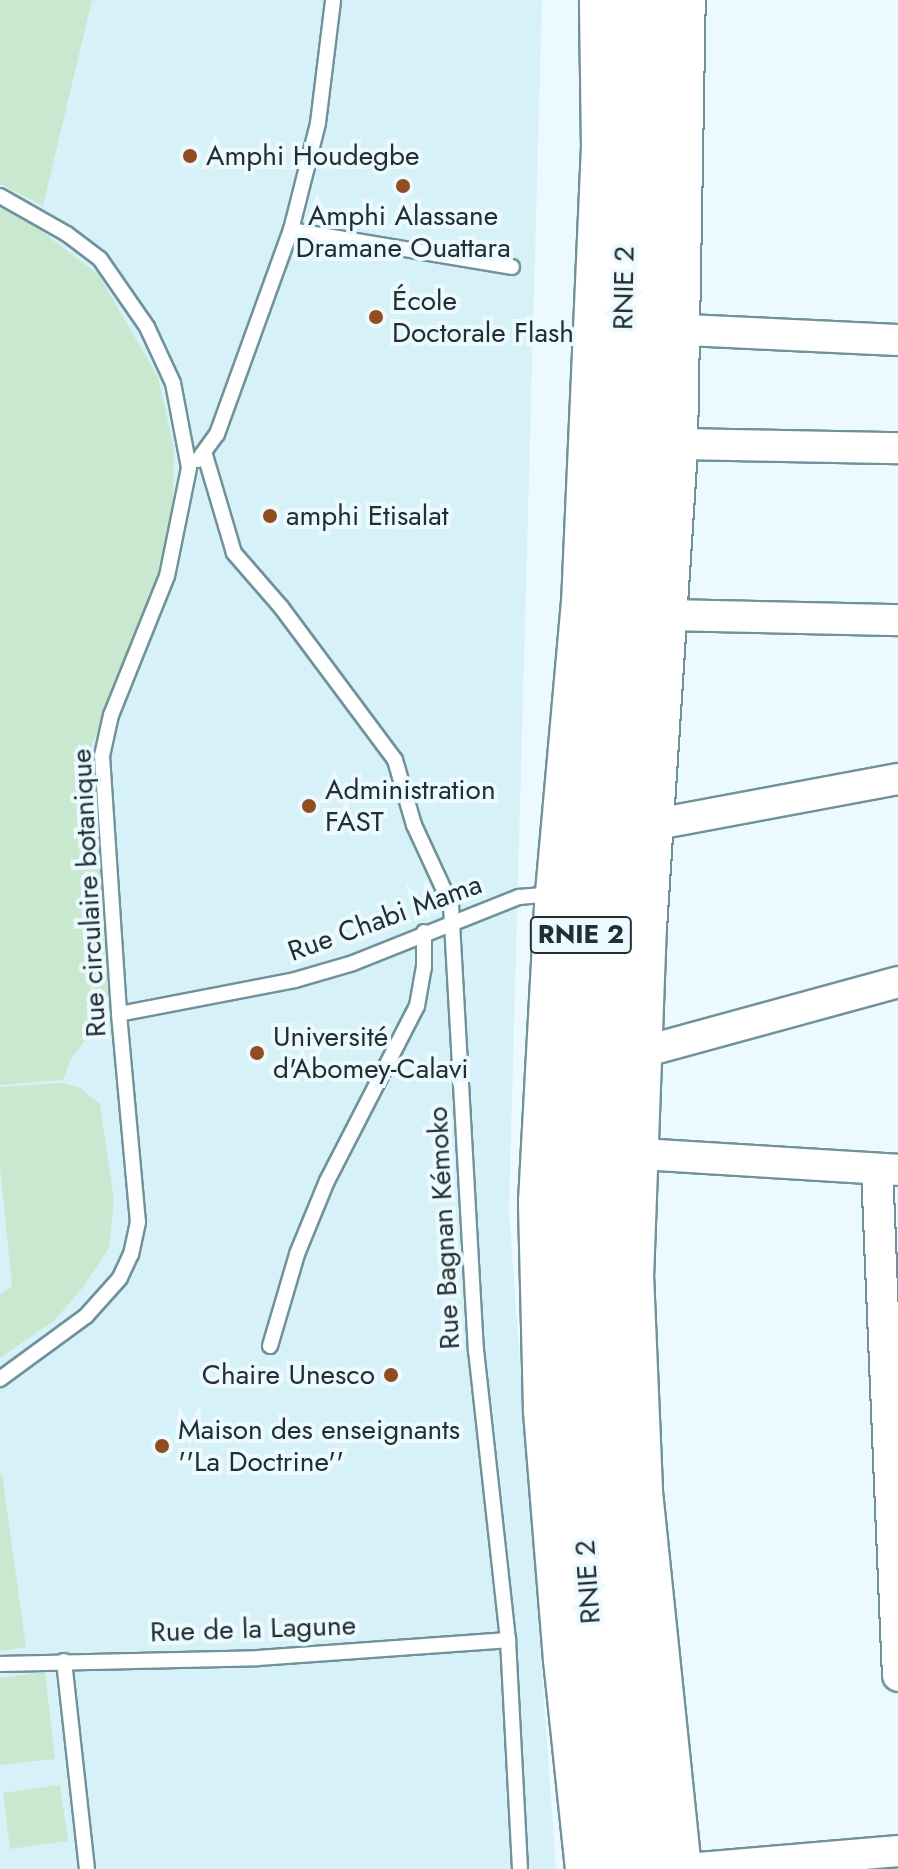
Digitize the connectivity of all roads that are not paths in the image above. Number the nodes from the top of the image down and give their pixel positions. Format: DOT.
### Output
graph roads {
  1 [pos="333,0"];
  2 [pos="601,0"];
  3 [pos="624,0"];
  4 [pos="663,0"];
  5 [pos="690,0"];
  6 [pos="0,196"];
  7 [pos="291,230"];
  8 [pos="512,267"];
  9 [pos="686,330"];
  10 [pos="898,340"];
  11 [pos="682,444"];
  12 [pos="898,448"];
  13 [pos="205,455"];
  14 [pos="189,468"];
  15 [pos="673,615"];
  16 [pos="898,620"];
  17 [pos="898,779"];
  18 [pos="657,824"];
  19 [pos="594,894"];
  20 [pos="451,922"];
  21 [pos="424,932"];
  22 [pos="898,982"];
  23 [pos="119,1014"];
  24 [pos="646,1051"];
  25 [pos="640,1154"];
  26 [pos="887,1169"];
  27 [pos="270,1346"];
  28 [pos="0,1379"];
  29 [pos="508,1640"];
  30 [pos="64,1661"];
  31 [pos="0,1664"];
  32 [pos="898,1676"];
  33 [pos="898,1851"];
  34 [pos="87,1869"];
  35 [pos="520,1869"];
  36 [pos="587,1869"];
  37 [pos="618,1869"];
  38 [pos="652,1869"];
  39 [pos="687,1869"];
  1 -- 7 [label="lane"];
  2 -- 19 [label="street"];
  3 -- 19 [label="highway, RNIE 2 / RNIE 2"];
  4 -- 19 [label="highway, RNIE 2 / RNIE 2"];
  5 -- 9 [label="street"];
  6 -- 14 [label="lane, Rue circulaire botanique"];
  7 -- 8 [label="lane"];
  7 -- 13 [label="lane"];
  9 -- 10 [label="street"];
  9 -- 11 [label="street"];
  11 -- 12 [label="street"];
  11 -- 15 [label="street"];
  13 -- 14 [label="lane"];
  13 -- 20 [label="lane, Rue Bagnan Kémoko"];
  14 -- 23 [label="lane, Rue circulaire botanique"];
  15 -- 16 [label="street"];
  15 -- 18 [label="street"];
  17 -- 18 [label="street"];
  18 -- 24 [label="street"];
  19 -- 20 [label="lane, Rue Chabi Mama"];
  19 -- 36 [label="street"];
  19 -- 37 [label="highway, RNIE 2 / RNIE 2"];
  19 -- 38 [label="highway, RNIE 2 / RNIE 2"];
  20 -- 21 [label="lane, Rue Chabi Mama"];
  20 -- 29 [label="lane, Rue Bagnan Kémoko"];
  21 -- 23 [label="lane, Rue Chabi Mama"];
  21 -- 27 [label="lane"];
  22 -- 24 [label="street"];
  23 -- 28 [label="lane, Rue circulaire botanique"];
  24 -- 25 [label="street"];
  25 -- 26 [label="street"];
  25 -- 39 [label="street"];
  26 -- 32 [label="street"];
  29 -- 30 [label="lane, Rue de la Lagune"];
  29 -- 35 [label="lane, Rue Bagnan Kémoko"];
  30 -- 31 [label="lane, Rue de la Lagune"];
  30 -- 34 [label="lane"];
  33 -- 39 [label="street"];
}
